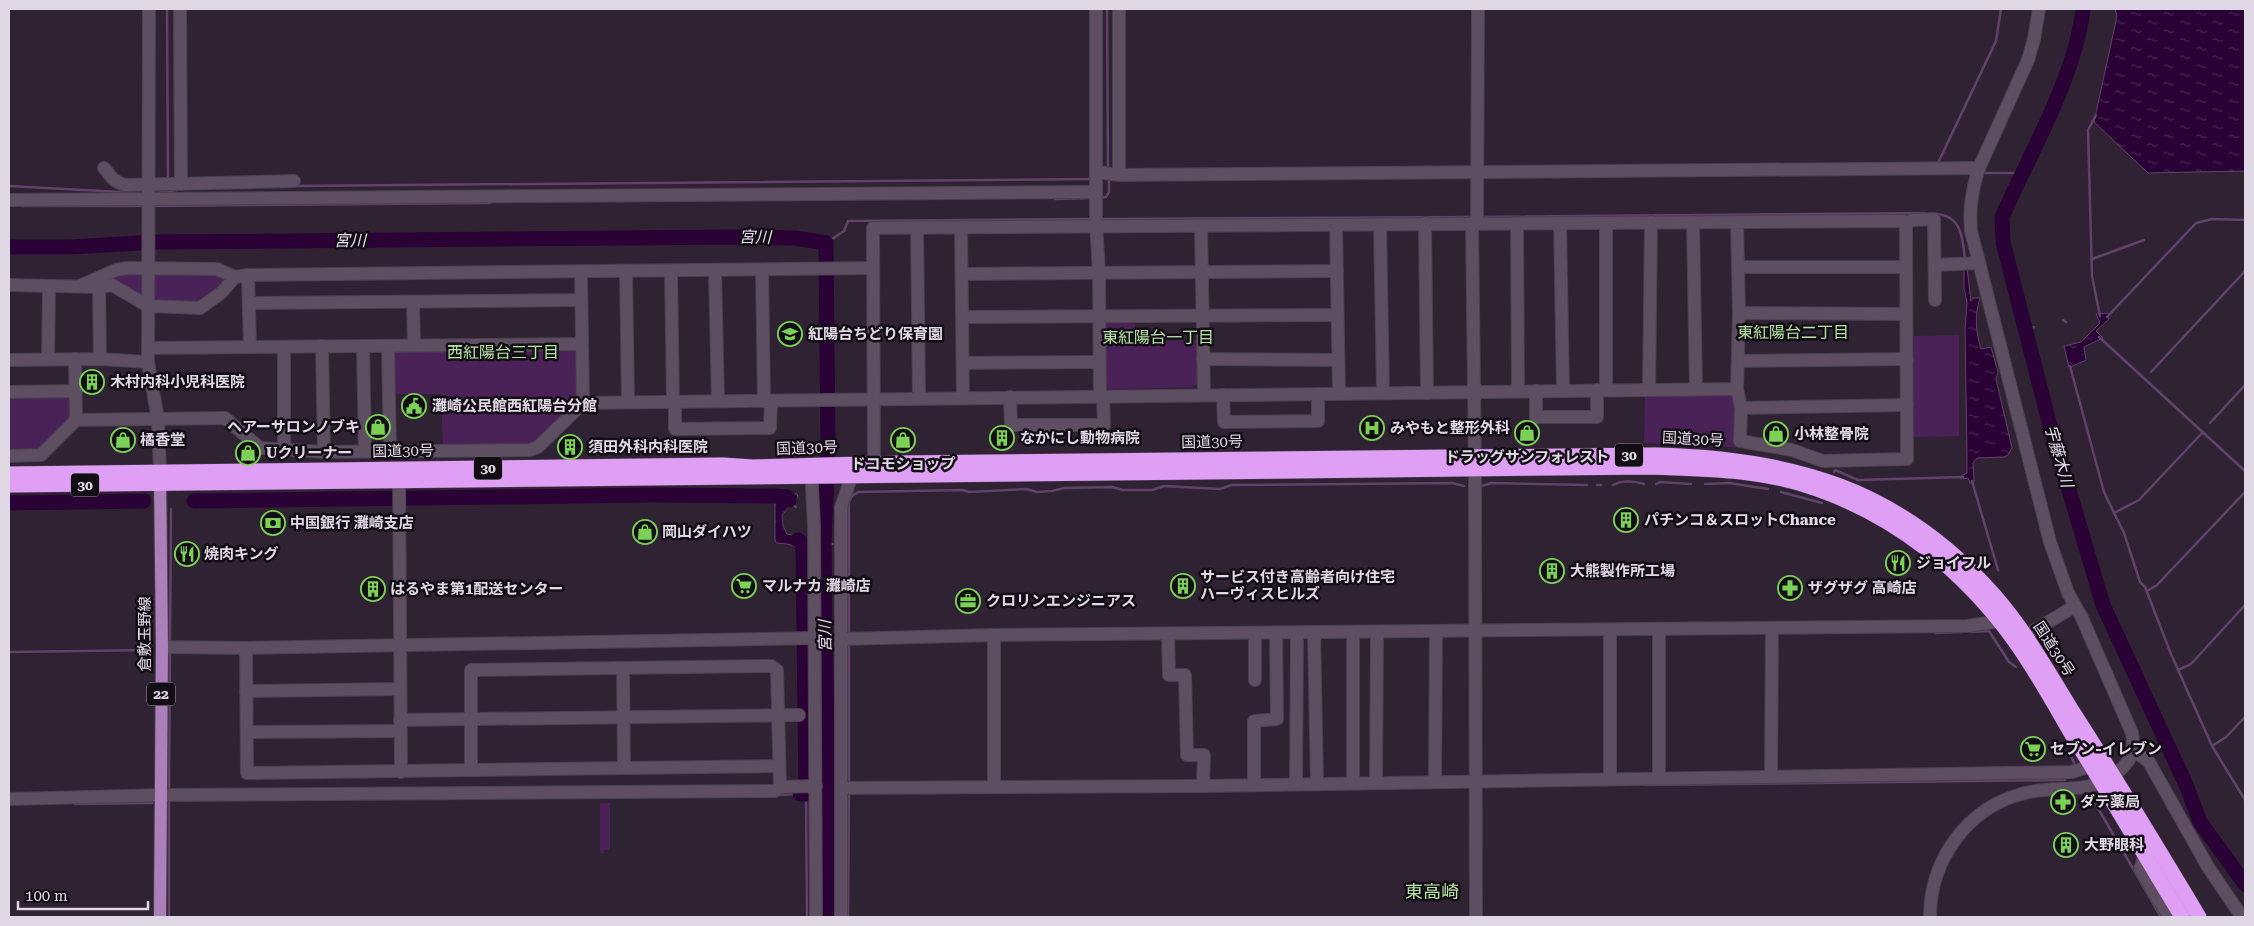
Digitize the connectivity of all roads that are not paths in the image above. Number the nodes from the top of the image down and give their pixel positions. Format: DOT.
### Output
graph roads {
  1 [pos="149,9"];
  2 [pos="180,9"];
  3 [pos="1096,9"];
  4 [pos="1119,9"];
  5 [pos="1478,9"];
  6 [pos="2039,9"];
  7 [pos="104,168"];
  8 [pos="1979,168"];
  9 [pos="1108,173"];
  10 [pos="1478,175"];
  11 [pos="294,181"];
  12 [pos="181,184"];
  13 [pos="148,185"];
  14 [pos="228,189"];
  15 [pos="1096,196"];
  16 [pos="9,200"];
  17 [pos="149,208"];
  18 [pos="1476,219"];
  19 [pos="1097,221"];
  20 [pos="1606,222"];
  21 [pos="1651,222"];
  22 [pos="1693,222"];
  23 [pos="1737,222"];
  24 [pos="1517,223"];
  25 [pos="1560,223"];
  26 [pos="1904,223"];
  27 [pos="1380,224"];
  28 [pos="1425,224"];
  29 [pos="1336,225"];
  30 [pos="1201,226"];
  31 [pos="917,227"];
  32 [pos="961,227"];
  33 [pos="1969,264"];
  34 [pos="1935,265"];
  35 [pos="148,266"];
  36 [pos="1738,266"];
  37 [pos="1905,267"];
  38 [pos="872,268"];
  39 [pos="762,270"];
  40 [pos="671,271"];
  41 [pos="716,271"];
  42 [pos="1336,271"];
  43 [pos="626,272"];
  44 [pos="581,273"];
  45 [pos="1202,273"];
  46 [pos="962,274"];
  47 [pos="1099,274"];
  48 [pos="241,276"];
  49 [pos="9,285"];
  50 [pos="49,286"];
  51 [pos="78,287"];
  52 [pos="99,287"];
  53 [pos="581,300"];
  54 [pos="1935,300"];
  55 [pos="413,302"];
  56 [pos="248,303"];
  57 [pos="148,306"];
  58 [pos="1739,313"];
  59 [pos="1906,314"];
  60 [pos="1337,315"];
  61 [pos="1202,316"];
  62 [pos="963,317"];
  63 [pos="1099,318"];
  64 [pos="582,344"];
  65 [pos="414,345"];
  66 [pos="322,346"];
  67 [pos="363,346"];
  68 [pos="388,346"];
  69 [pos="250,347"];
  70 [pos="284,347"];
  71 [pos="148,348"];
  72 [pos="48,359"];
  73 [pos="75,359"];
  74 [pos="100,359"];
  75 [pos="1907,359"];
  76 [pos="9,360"];
  77 [pos="1203,360"];
  78 [pos="1338,360"];
  79 [pos="1738,361"];
  80 [pos="148,362"];
  81 [pos="1099,362"];
  82 [pos="963,364"];
  83 [pos="1696,389"];
  84 [pos="1737,389"];
  85 [pos="1563,390"];
  86 [pos="1602,390"];
  87 [pos="1649,390"];
  88 [pos="1518,391"];
  89 [pos="1536,391"];
  90 [pos="9,392"];
  91 [pos="76,392"];
  92 [pos="1339,393"];
  93 [pos="1383,393"];
  94 [pos="1427,393"];
  95 [pos="1474,393"];
  96 [pos="1318,394"];
  97 [pos="1204,395"];
  98 [pos="1222,395"];
  99 [pos="1010,397"];
  100 [pos="1102,397"];
  101 [pos="919,398"];
  102 [pos="963,398"];
  103 [pos="873,399"];
  104 [pos="718,401"];
  105 [pos="768,401"];
  106 [pos="628,402"];
  107 [pos="674,402"];
  108 [pos="582,403"];
  109 [pos="1908,405"];
  110 [pos="1741,408"];
  111 [pos="76,420"];
  112 [pos="158,420"];
  113 [pos="284,450"];
  114 [pos="365,451"];
  115 [pos="390,451"];
  116 [pos="324,452"];
  117 [pos="9,456"];
  118 [pos="1475,463"];
  119 [pos="845,470"];
  120 [pos="874,470"];
  121 [pos="813,471"];
  122 [pos="9,474"];
  123 [pos="160,478"];
  124 [pos="9,486"];
  125 [pos="399,486"];
  126 [pos="2075,606"];
  127 [pos="2000,621"];
  128 [pos="1772,628"];
  129 [pos="1476,631"];
  130 [pos="1610,633"];
  131 [pos="1659,633"];
  132 [pos="1377,635"];
  133 [pos="1436,635"];
  134 [pos="1276,636"];
  135 [pos="1297,636"];
  136 [pos="1314,636"];
  137 [pos="1353,636"];
  138 [pos="2025,636"];
  139 [pos="1255,637"];
  140 [pos="807,638"];
  141 [pos="1168,638"];
  142 [pos="847,639"];
  143 [pos="994,639"];
  144 [pos="400,644"];
  145 [pos="167,647"];
  146 [pos="246,648"];
  147 [pos="622,668"];
  148 [pos="1255,680"];
  149 [pos="400,688"];
  150 [pos="246,691"];
  151 [pos="778,715"];
  152 [pos="799,715"];
  153 [pos="623,717"];
  154 [pos="471,719"];
  155 [pos="400,726"];
  156 [pos="247,732"];
  157 [pos="2133,753"];
  158 [pos="779,766"];
  159 [pos="2092,766"];
  160 [pos="624,767"];
  161 [pos="471,769"];
  162 [pos="401,772"];
  163 [pos="1771,776"];
  164 [pos="1659,778"];
  165 [pos="1610,779"];
  166 [pos="2107,779"];
  167 [pos="1435,781"];
  168 [pos="1317,782"];
  169 [pos="1353,782"];
  170 [pos="1376,782"];
  171 [pos="1296,783"];
  172 [pos="1254,785"];
  173 [pos="1477,785"];
  174 [pos="994,786"];
  175 [pos="1204,786"];
  176 [pos="780,787"];
  177 [pos="809,787"];
  178 [pos="846,788"];
  179 [pos="166,796"];
  180 [pos="9,799"];
  181 [pos="2145,856"];
  182 [pos="160,917"];
  183 [pos="816,917"];
  184 [pos="841,917"];
  185 [pos="1476,917"];
  186 [pos="1930,917"];
  187 [pos="2169,917"];
  188 [pos="2182,917"];
  189 [pos="2199,917"];
  190 [pos="2242,917"];
  1 -- 13 [label="street"];
  2 -- 12 [label="street"];
  3 -- 9 [label="street"];
  4 -- 9 [label="street"];
  5 -- 10 [label="street"];
  6 -- 8 [label="street"];
  7 -- 13 [label="street"];
  8 -- 10 [label="street"];
  8 -- 33 [label="street"];
  9 -- 10 [label="street"];
  9 -- 15 [label="street"];
  10 -- 18 [label="street"];
  11 -- 14 [label="street"];
  12 -- 13 [label="street"];
  12 -- 14 [label="street"];
  13 -- 17 [label="street"];
  14 -- 15 [label="street"];
  14 -- 17 [label="street"];
  15 -- 19 [label="street"];
  16 -- 17 [label="street"];
  17 -- 35 [label="street"];
  18 -- 24 [label="street"];
  18 -- 28 [label="street"];
  18 -- 95 [label="street"];
  19 -- 30 [label="street"];
  19 -- 32 [label="street"];
  19 -- 47 [label="street"];
  20 -- 21 [label="street"];
  20 -- 25 [label="street"];
  20 -- 86 [label="street"];
  21 -- 22 [label="street"];
  21 -- 87 [label="street"];
  22 -- 23 [label="street"];
  22 -- 83 [label="street"];
  23 -- 26 [label="street"];
  23 -- 36 [label="street"];
  24 -- 25 [label="street"];
  24 -- 88 [label="street"];
  25 -- 85 [label="street"];
  26 -- 34 [label="street"];
  26 -- 37 [label="street"];
  27 -- 28 [label="street"];
  27 -- 29 [label="street"];
  27 -- 93 [label="street"];
  28 -- 94 [label="street"];
  29 -- 30 [label="street"];
  29 -- 42 [label="street"];
  30 -- 45 [label="street"];
  31 -- 32 [label="street"];
  31 -- 38 [label="street"];
  31 -- 101 [label="street"];
  32 -- 46 [label="street"];
  33 -- 34 [label="street"];
  33 -- 126 [label="street"];
  34 -- 54 [label="street"];
  35 -- 48 [label="street"];
  35 -- 51 [label="street"];
  35 -- 57 [label="street"];
  36 -- 37 [label="street"];
  36 -- 58 [label="street"];
  37 -- 59 [label="street"];
  38 -- 39 [label="street"];
  38 -- 103 [label="street"];
  39 -- 41 [label="street"];
  39 -- 105 [label="street"];
  40 -- 41 [label="street"];
  40 -- 43 [label="street"];
  40 -- 107 [label="street"];
  41 -- 104 [label="street"];
  42 -- 45 [label="street"];
  42 -- 60 [label="street"];
  43 -- 44 [label="street"];
  43 -- 106 [label="street"];
  44 -- 48 [label="street"];
  44 -- 53 [label="street"];
  45 -- 47 [label="street"];
  45 -- 61 [label="street"];
  46 -- 47 [label="street"];
  46 -- 62 [label="street"];
  47 -- 63 [label="street"];
  48 -- 56 [label="street"];
  48 -- 57 [label="street"];
  49 -- 50 [label="street"];
  50 -- 51 [label="street"];
  50 -- 72 [label="street"];
  51 -- 52 [label="street"];
  52 -- 57 [label="street"];
  52 -- 74 [label="street"];
  53 -- 55 [label="street"];
  53 -- 64 [label="street"];
  55 -- 56 [label="street"];
  55 -- 65 [label="street"];
  56 -- 69 [label="street"];
  57 -- 71 [label="street"];
  58 -- 59 [label="street"];
  58 -- 79 [label="street"];
  59 -- 75 [label="street"];
  60 -- 61 [label="street"];
  60 -- 78 [label="street"];
  61 -- 63 [label="street"];
  61 -- 77 [label="street"];
  62 -- 63 [label="street"];
  62 -- 82 [label="street"];
  63 -- 81 [label="street"];
  64 -- 65 [label="street"];
  64 -- 108 [label="street"];
  65 -- 68 [label="street"];
  66 -- 67 [label="street"];
  66 -- 70 [label="street"];
  66 -- 116 [label="street"];
  67 -- 68 [label="street"];
  67 -- 114 [label="street"];
  68 -- 115 [label="street"];
  69 -- 70 [label="street"];
  69 -- 71 [label="street"];
  70 -- 113 [label="street"];
  71 -- 80 [label="street"];
  72 -- 73 [label="street"];
  72 -- 76 [label="street"];
  73 -- 74 [label="street"];
  73 -- 91 [label="street"];
  74 -- 80 [label="street"];
  75 -- 79 [label="street"];
  75 -- 109 [label="street"];
  77 -- 78 [label="street"];
  77 -- 97 [label="street"];
  78 -- 92 [label="street"];
  79 -- 84 [label="street"];
  80 -- 112 [label="street"];
  81 -- 82 [label="street"];
  81 -- 100 [label="street"];
  82 -- 102 [label="street"];
  83 -- 84 [label="street"];
  83 -- 87 [label="street"];
  84 -- 110 [label="street"];
  85 -- 86 [label="street"];
  85 -- 89 [label="street"];
  86 -- 87 [label="street"];
  86 -- 89 [label="street"];
  88 -- 89 [label="street"];
  88 -- 95 [label="street"];
  90 -- 91 [label="street"];
  91 -- 111 [label="street"];
  92 -- 93 [label="street"];
  92 -- 96 [label="street"];
  93 -- 94 [label="street"];
  94 -- 95 [label="street"];
  95 -- 118 [label="street"];
  96 -- 98 [label="street"];
  96 -- 98 [label="street"];
  97 -- 98 [label="street"];
  97 -- 100 [label="street"];
  99 -- 100 [label="street"];
  99 -- 100 [label="street"];
  99 -- 102 [label="street"];
  101 -- 102 [label="street"];
  101 -- 103 [label="street"];
  103 -- 105 [label="street"];
  103 -- 120 [label="street"];
  104 -- 105 [label="street"];
  104 -- 107 [label="street"];
  105 -- 107 [label="street"];
  106 -- 107 [label="street"];
  106 -- 108 [label="street"];
  108 -- 115 [label="street"];
  109 -- 110 [label="street"];
  109 -- 110 [label="street"];
  111 -- 112 [label="street"];
  111 -- 117 [label="street"];
  112 -- 113 [label="street"];
  112 -- 123 [label="street"];
  113 -- 116 [label="street"];
  114 -- 115 [label="street"];
  114 -- 116 [label="street"];
  118 -- 120 [label="highway, 国道30号 / 30"];
  118 -- 127 [label="highway, 国道30号 / 30"];
  118 -- 129 [label="street"];
  118 -- 138 [label="highway, 国道30号 / 30"];
  119 -- 120 [label="highway, 国道30号 / 30"];
  119 -- 121 [label="highway, 国道30号 / 30"];
  119 -- 142 [label="street"];
  121 -- 125 [label="highway, 国道30号 / 30"];
  121 -- 140 [label="street"];
  122 -- 123 [label="highway, 国道30号 / 30"];
  123 -- 124 [label="highway, 国道30号 / 30"];
  123 -- 125 [label="highway, 国道30号 / 30"];
  123 -- 145 [label="main road, 倉敷玉野線 / 22"];
  125 -- 144 [label="street"];
  126 -- 138 [label="street"];
  126 -- 157 [label="street"];
  127 -- 128 [label="street"];
  127 -- 159 [label="highway, 国道30号 / 30"];
  128 -- 131 [label="street"];
  128 -- 163 [label="street"];
  129 -- 130 [label="street"];
  129 -- 133 [label="street"];
  129 -- 173 [label="street"];
  130 -- 131 [label="street"];
  130 -- 165 [label="street"];
  131 -- 164 [label="street"];
  132 -- 133 [label="street"];
  132 -- 137 [label="street"];
  132 -- 170 [label="street"];
  133 -- 167 [label="street"];
  134 -- 135 [label="street"];
  134 -- 139 [label="street"];
  134 -- 172 [label="street"];
  135 -- 136 [label="street"];
  135 -- 171 [label="street"];
  136 -- 137 [label="street"];
  136 -- 168 [label="street"];
  137 -- 169 [label="street"];
  138 -- 166 [label="highway, 国道30号 / 30"];
  139 -- 141 [label="street"];
  139 -- 148 [label="street"];
  140 -- 144 [label="street"];
  140 -- 177 [label="street"];
  141 -- 143 [label="street"];
  141 -- 175 [label="street"];
  142 -- 143 [label="street"];
  142 -- 178 [label="street"];
  143 -- 174 [label="street"];
  144 -- 146 [label="street"];
  144 -- 149 [label="street"];
  145 -- 146 [label="street"];
  145 -- 179 [label="main road, 倉敷玉野線 / 22"];
  146 -- 150 [label="street"];
  147 -- 151 [label="street"];
  147 -- 153 [label="street"];
  147 -- 154 [label="street"];
  149 -- 150 [label="street"];
  149 -- 155 [label="street"];
  150 -- 156 [label="street"];
  151 -- 152 [label="street"];
  151 -- 153 [label="street"];
  151 -- 158 [label="street"];
  153 -- 154 [label="street"];
  153 -- 160 [label="street"];
  154 -- 155 [label="street"];
  154 -- 161 [label="street"];
  155 -- 156 [label="street"];
  155 -- 162 [label="street"];
  156 -- 162 [label="street"];
  157 -- 166 [label="street"];
  157 -- 190 [label="street"];
  158 -- 160 [label="street"];
  158 -- 176 [label="street"];
  159 -- 163 [label="street"];
  159 -- 166 [label="highway, 国道30号 / 30"];
  160 -- 161 [label="street"];
  161 -- 162 [label="street"];
  163 -- 164 [label="street"];
  164 -- 165 [label="street"];
  165 -- 173 [label="street"];
  166 -- 181 [label="highway, 国道30号 / 30"];
  166 -- 186 [label="street"];
  166 -- 189 [label="highway, 国道30号 / 30"];
  167 -- 170 [label="street"];
  167 -- 173 [label="street"];
  168 -- 169 [label="street"];
  168 -- 171 [label="street"];
  169 -- 170 [label="street"];
  171 -- 172 [label="street"];
  172 -- 175 [label="street"];
  173 -- 185 [label="street"];
  174 -- 175 [label="street"];
  174 -- 178 [label="street"];
  176 -- 177 [label="street"];
  176 -- 179 [label="street"];
  177 -- 183 [label="street"];
  178 -- 184 [label="street"];
  179 -- 180 [label="street"];
  179 -- 182 [label="main road, 倉敷玉野線 / 22"];
  181 -- 187 [label="street"];
  181 -- 188 [label="highway, 国道30号 / 30"];
}
